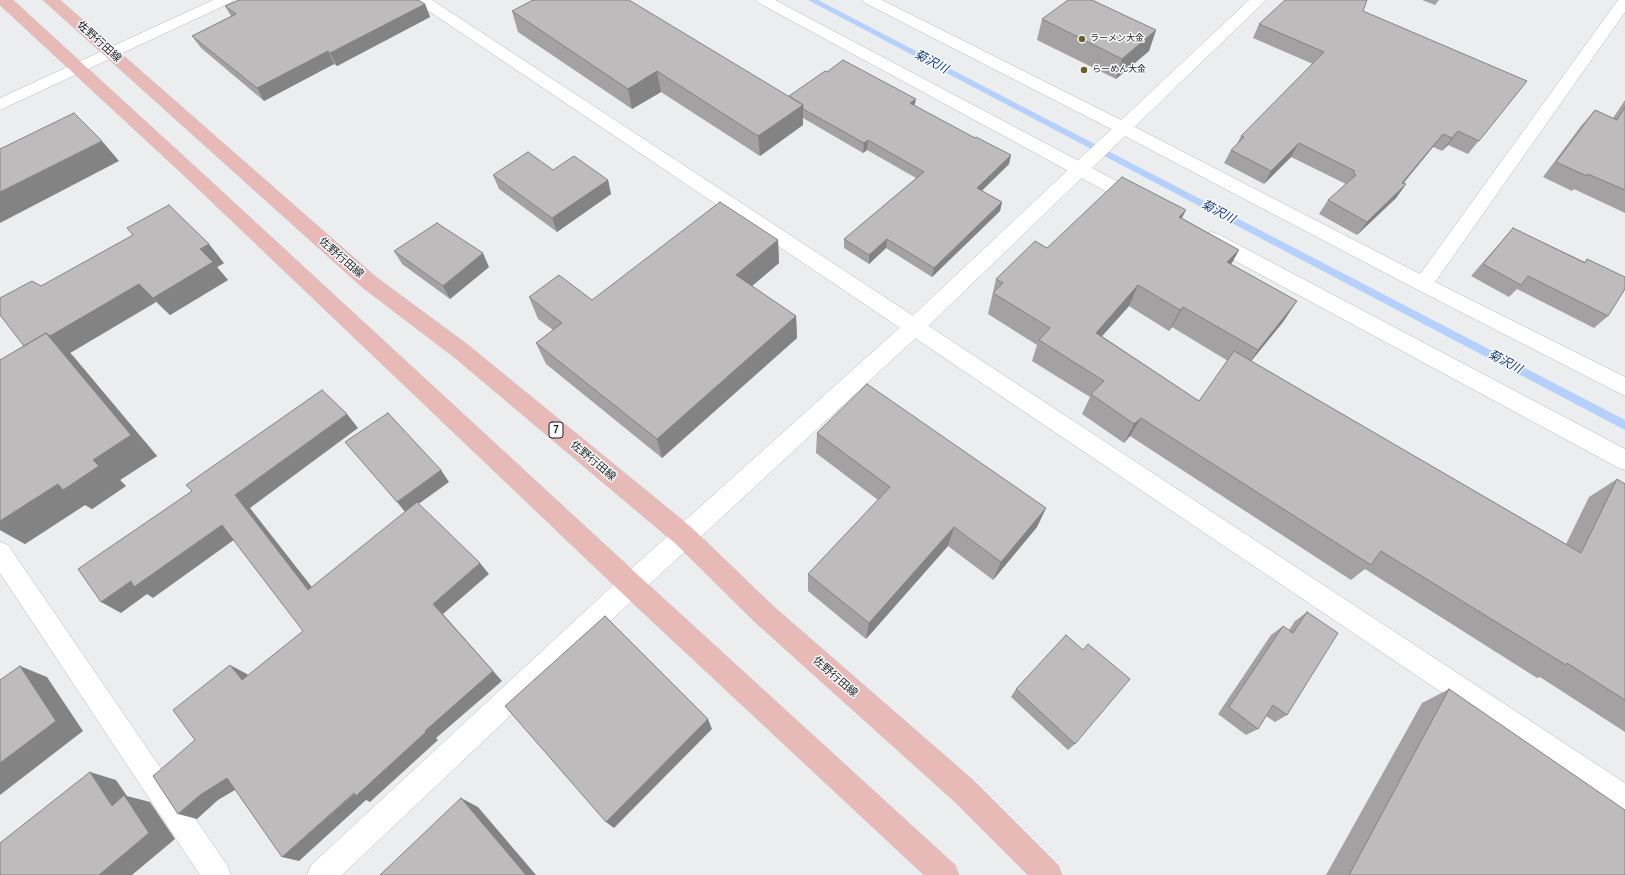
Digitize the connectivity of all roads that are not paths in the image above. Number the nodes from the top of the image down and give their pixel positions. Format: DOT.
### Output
graph roads {
  1 [pos="4,0"];
  2 [pos="51,0"];
  3 [pos="225,0"];
  4 [pos="422,0"];
  5 [pos="764,0"];
  6 [pos="870,0"];
  7 [pos="1258,0"];
  8 [pos="1625,1"];
  9 [pos="112,53"];
  10 [pos="78,68"];
  11 [pos="0,105"];
  12 [pos="1123,128"];
  13 [pos="1079,169"];
  14 [pos="1156,210"];
  15 [pos="1198,232"];
  16 [pos="1423,284"];
  17 [pos="914,327"];
  18 [pos="1625,387"];
  19 [pos="1625,460"];
  20 [pos="684,536"];
  21 [pos="0,553"];
  22 [pos="631,584"];
  23 [pos="1625,799"];
  24 [pos="217,875"];
  25 [pos="321,875"];
  26 [pos="945,875"];
  27 [pos="1048,875"];
  1 -- 10 [label="main road"];
  2 -- 9 [label="main road, 佐野行田線 / 7"];
  3 -- 9 [label="street"];
  4 -- 17 [label="street"];
  5 -- 13 [label="street"];
  6 -- 12 [label="street"];
  7 -- 12 [label="street"];
  8 -- 16 [label="street"];
  9 -- 10 [label="street"];
  9 -- 20 [label="main road, 佐野行田線 / 7"];
  10 -- 11 [label="street"];
  10 -- 22 [label="main road"];
  12 -- 13 [label="street"];
  12 -- 16 [label="street"];
  13 -- 14 [label="street"];
  13 -- 17 [label="street"];
  15 -- 19 [label="street"];
  16 -- 18 [label="street"];
  17 -- 20 [label="street"];
  17 -- 23 [label="street"];
  20 -- 22 [label="street"];
  20 -- 27 [label="main road, 佐野行田線 / 7"];
  21 -- 24 [label="street"];
  22 -- 25 [label="street"];
  22 -- 26 [label="main road"];
}
